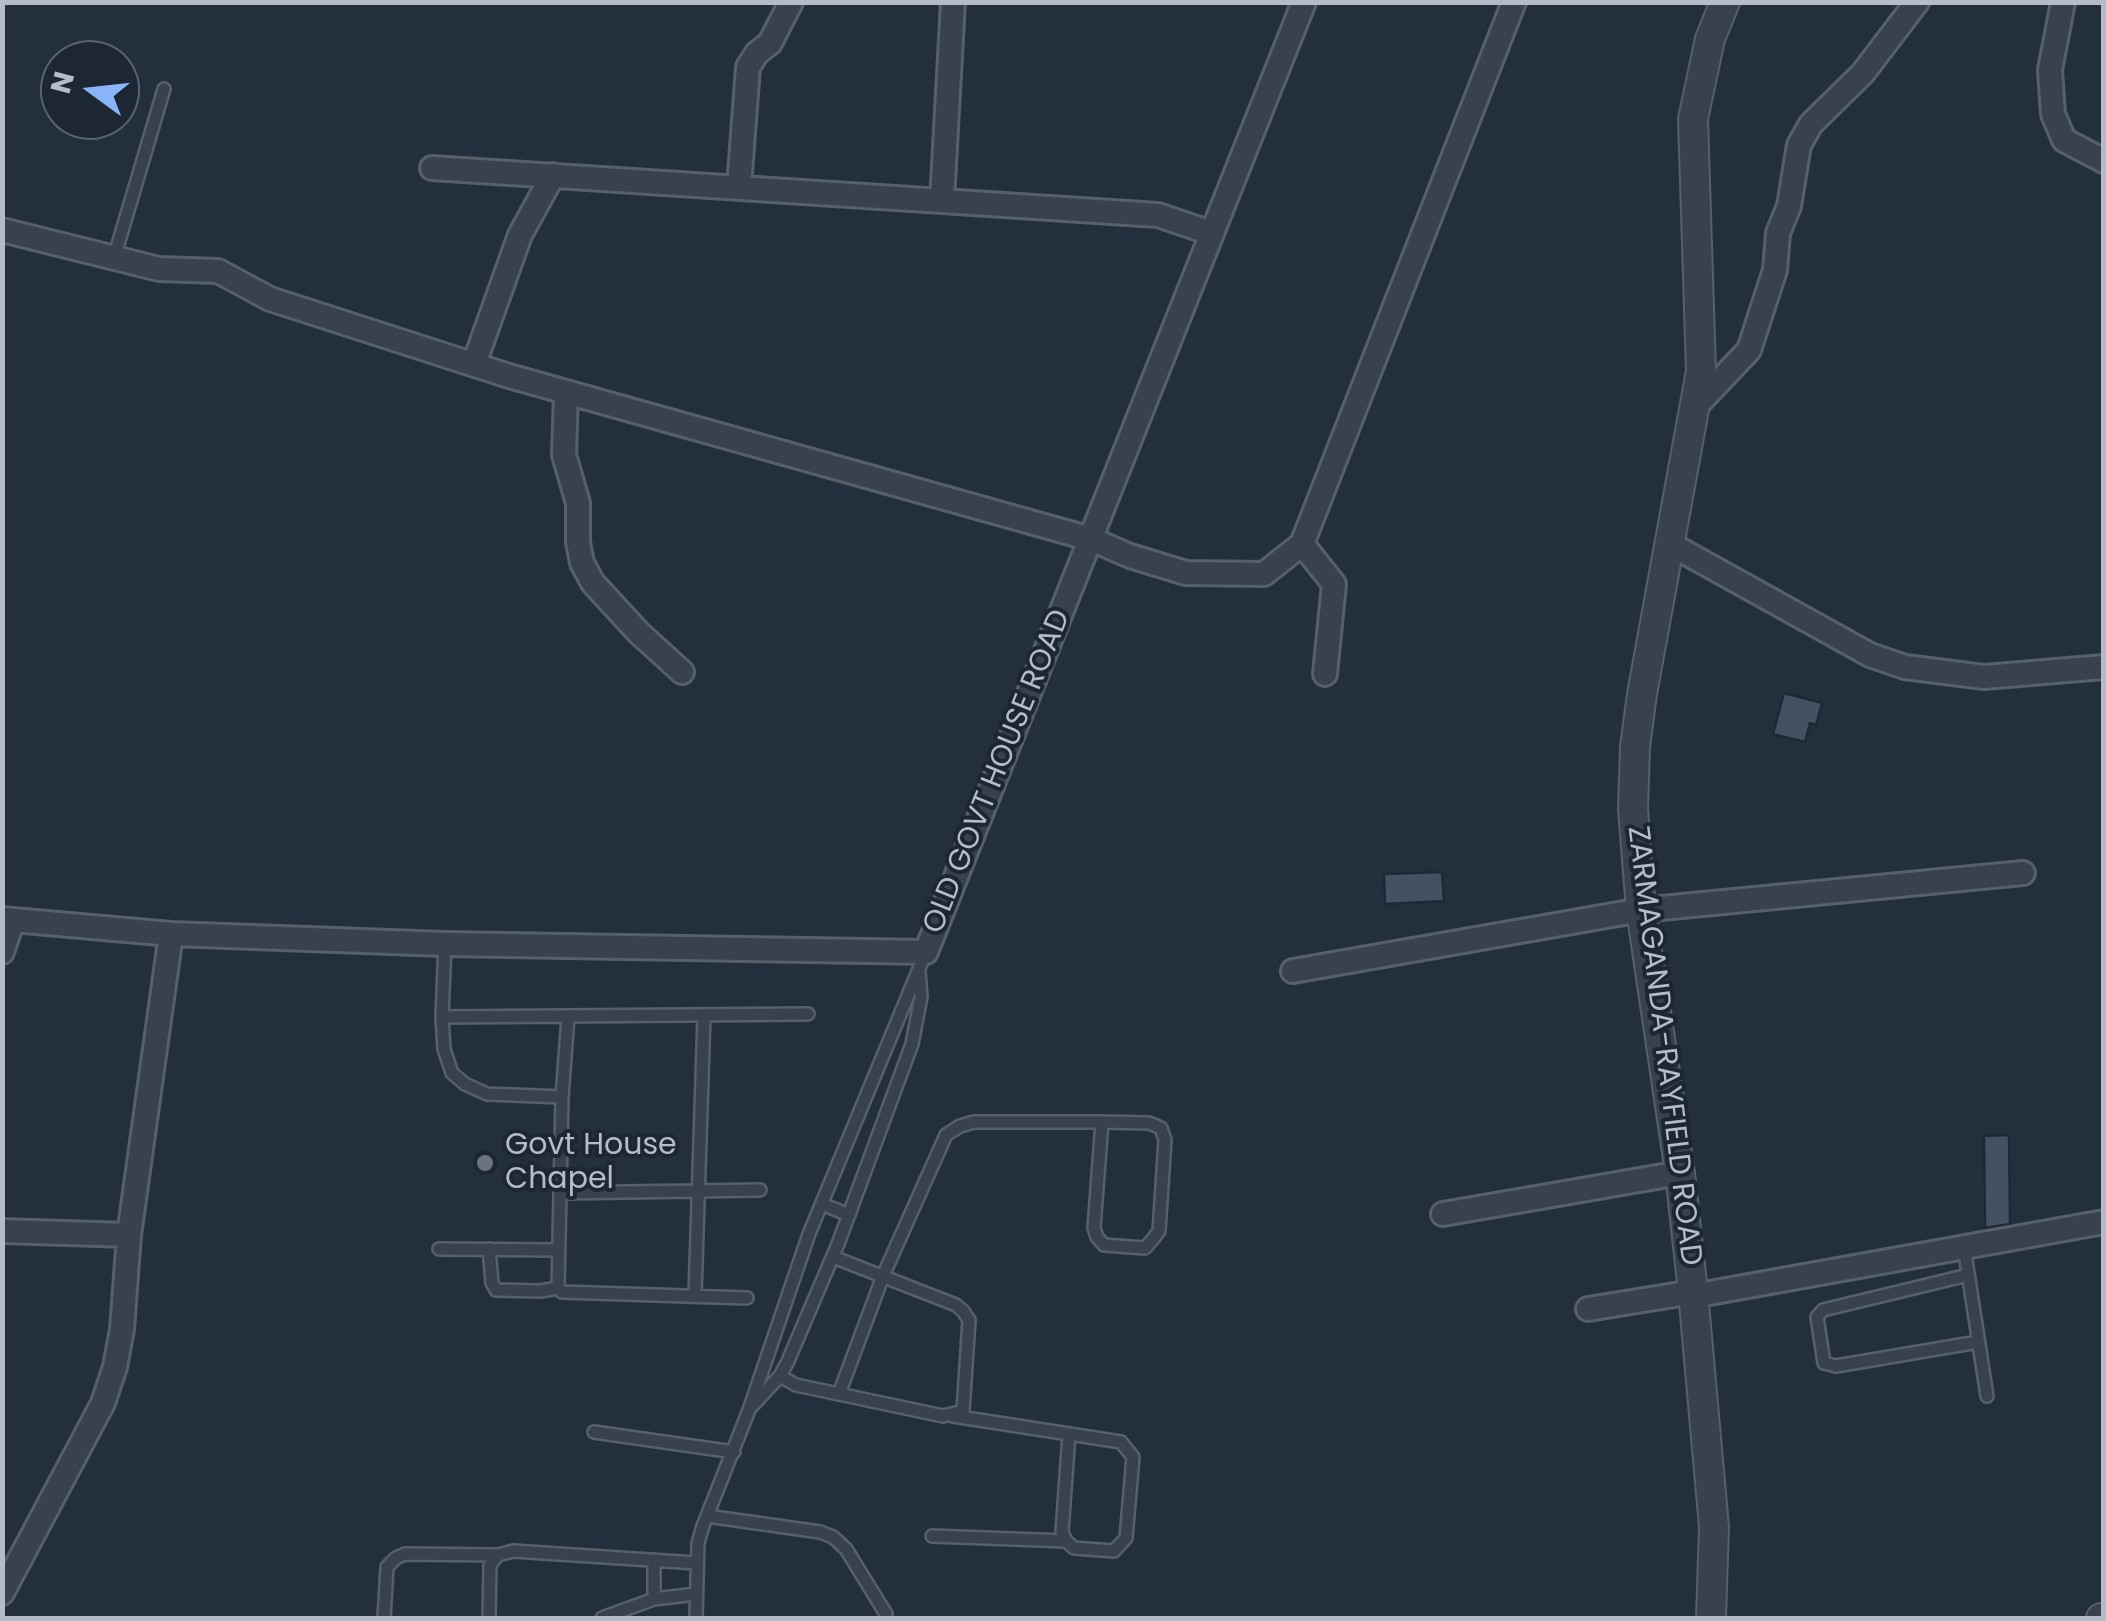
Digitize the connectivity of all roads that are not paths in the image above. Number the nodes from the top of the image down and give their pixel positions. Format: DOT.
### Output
graph roads {
  1 [pos="791,2"];
  2 [pos="953,2"];
  3 [pos="1304,2"];
  4 [pos="1514,2"];
  5 [pos="1724,2"];
  6 [pos="1918,2"];
  7 [pos="2063,2"];
  8 [pos="164,89"];
  9 [pos="2104,161"];
  10 [pos="432,168"];
  11 [pos="552,175"];
  12 [pos="739,187"];
  13 [pos="942,200"];
  14 [pos="2,230"];
  15 [pos="1211,234"];
  16 [pos="114,258"];
  17 [pos="474,364"];
  18 [pos="566,393"];
  19 [pos="1694,408"];
  20 [pos="1091,539"];
  21 [pos="1302,544"];
  22 [pos="1670,544"];
  23 [pos="2104,667"];
  24 [pos="682,672"];
  25 [pos="1325,674"];
  26 [pos="2023,874"];
  27 [pos="1641,910"];
  28 [pos="8,919"];
  29 [pos="172,934"];
  30 [pos="445,944"];
  31 [pos="2,952"];
  32 [pos="922,960"];
  33 [pos="1293,970"];
  34 [pos="808,1014"];
  35 [pos="704,1016"];
  36 [pos="442,1017"];
  37 [pos="568,1017"];
  38 [pos="562,1098"];
  39 [pos="1102,1122"];
  40 [pos="1680,1172"];
  41 [pos="760,1190"];
  42 [pos="698,1191"];
  43 [pos="560,1193"];
  44 [pos="822,1204"];
  45 [pos="1443,1214"];
  46 [pos="849,1215"];
  47 [pos="2104,1222"];
  48 [pos="2,1231"];
  49 [pos="129,1235"];
  50 [pos="1964,1246"];
  51 [pos="439,1249"];
  52 [pos="489,1249"];
  53 [pos="558,1250"];
  54 [pos="833,1257"];
  55 [pos="1968,1275"];
  56 [pos="882,1276"];
  57 [pos="558,1288"];
  58 [pos="1693,1294"];
  59 [pos="695,1295"];
  60 [pos="747,1298"];
  61 [pos="1588,1309"];
  62 [pos="1978,1342"];
  63 [pos="780,1376"];
  64 [pos="839,1394"];
  65 [pos="1987,1396"];
  66 [pos="749,1410"];
  67 [pos="953,1416"];
  68 [pos="594,1432"];
  69 [pos="1070,1434"];
  70 [pos="734,1452"];
  71 [pos="707,1516"];
  72 [pos="932,1536"];
  73 [pos="1066,1541"];
  74 [pos="498,1555"];
  75 [pos="654,1560"];
  76 [pos="696,1563"];
  77 [pos="2,1593"];
  78 [pos="696,1594"];
  79 [pos="654,1599"];
  80 [pos="886,1614"];
  81 [pos="384,1618"];
  82 [pos="489,1618"];
  83 [pos="602,1618"];
  84 [pos="696,1618"];
  85 [pos="1712,1618"];
  1 -- 12 [label="street"];
  2 -- 13 [label="street"];
  3 -- 15 [label="street, OLD GOVT HOUSE ROAD"];
  4 -- 21 [label="street"];
  5 -- 19 [label="street, ZARMAGANDA-RAYFIELD ROAD"];
  6 -- 19 [label="street"];
  7 -- 9 [label="street"];
  8 -- 16 [label="lane"];
  10 -- 11 [label="street"];
  11 -- 12 [label="street"];
  11 -- 17 [label="street"];
  12 -- 13 [label="street"];
  13 -- 15 [label="street"];
  14 -- 16 [label="street"];
  15 -- 20 [label="street, OLD GOVT HOUSE ROAD"];
  16 -- 17 [label="street"];
  17 -- 18 [label="street"];
  18 -- 20 [label="street"];
  18 -- 24 [label="street"];
  19 -- 22 [label="street, ZARMAGANDA-RAYFIELD ROAD"];
  20 -- 21 [label="street"];
  20 -- 32 [label="street, OLD GOVT HOUSE ROAD"];
  21 -- 25 [label="street"];
  22 -- 23 [label="street"];
  22 -- 27 [label="street, ZARMAGANDA-RAYFIELD ROAD"];
  26 -- 27 [label="street"];
  27 -- 33 [label="street"];
  27 -- 40 [label="street, ZARMAGANDA-RAYFIELD ROAD"];
  28 -- 29 [label="street, OLD GOVT HOUSE ROAD"];
  28 -- 31 [label="street"];
  29 -- 30 [label="street, OLD GOVT HOUSE ROAD"];
  29 -- 49 [label="street"];
  30 -- 32 [label="street, OLD GOVT HOUSE ROAD"];
  30 -- 36 [label="lane"];
  32 -- 44 [label="lane"];
  32 -- 46 [label="lane"];
  34 -- 35 [label="lane"];
  35 -- 37 [label="lane"];
  35 -- 42 [label="lane"];
  36 -- 37 [label="lane"];
  36 -- 38 [label="lane"];
  37 -- 38 [label="lane"];
  38 -- 43 [label="lane"];
  39 -- 39 [label="lane"];
  39 -- 56 [label="lane"];
  40 -- 45 [label="street"];
  40 -- 58 [label="street, ZARMAGANDA-RAYFIELD ROAD"];
  41 -- 42 [label="lane"];
  42 -- 43 [label="lane"];
  42 -- 59 [label="lane"];
  43 -- 53 [label="lane"];
  44 -- 46 [label="lane"];
  44 -- 66 [label="lane"];
  46 -- 54 [label="lane"];
  47 -- 50 [label="street"];
  48 -- 49 [label="street"];
  49 -- 77 [label="street"];
  50 -- 55 [label="lane"];
  50 -- 58 [label="street"];
  51 -- 52 [label="lane"];
  52 -- 53 [label="lane"];
  52 -- 57 [label="lane"];
  53 -- 57 [label="lane"];
  54 -- 56 [label="lane"];
  54 -- 63 [label="lane"];
  55 -- 62 [label="lane"];
  55 -- 62 [label="lane"];
  56 -- 64 [label="lane"];
  56 -- 67 [label="lane"];
  57 -- 59 [label="lane"];
  58 -- 61 [label="street"];
  58 -- 85 [label="street, ZARMAGANDA-RAYFIELD ROAD"];
  59 -- 60 [label="lane"];
  62 -- 65 [label="lane"];
  63 -- 64 [label="lane"];
  63 -- 66 [label="lane"];
  64 -- 67 [label="lane"];
  66 -- 70 [label="lane"];
  67 -- 69 [label="lane"];
  68 -- 70 [label="lane"];
  69 -- 73 [label="lane"];
  69 -- 73 [label="lane"];
  70 -- 71 [label="lane"];
  71 -- 76 [label="lane"];
  71 -- 80 [label="lane"];
  72 -- 73 [label="lane"];
  74 -- 75 [label="lane"];
  74 -- 81 [label="lane"];
  74 -- 82 [label="lane"];
  75 -- 76 [label="lane"];
  75 -- 79 [label="lane"];
  76 -- 78 [label="lane"];
  78 -- 79 [label="lane"];
  78 -- 84 [label="lane"];
  79 -- 83 [label="lane"];
}
